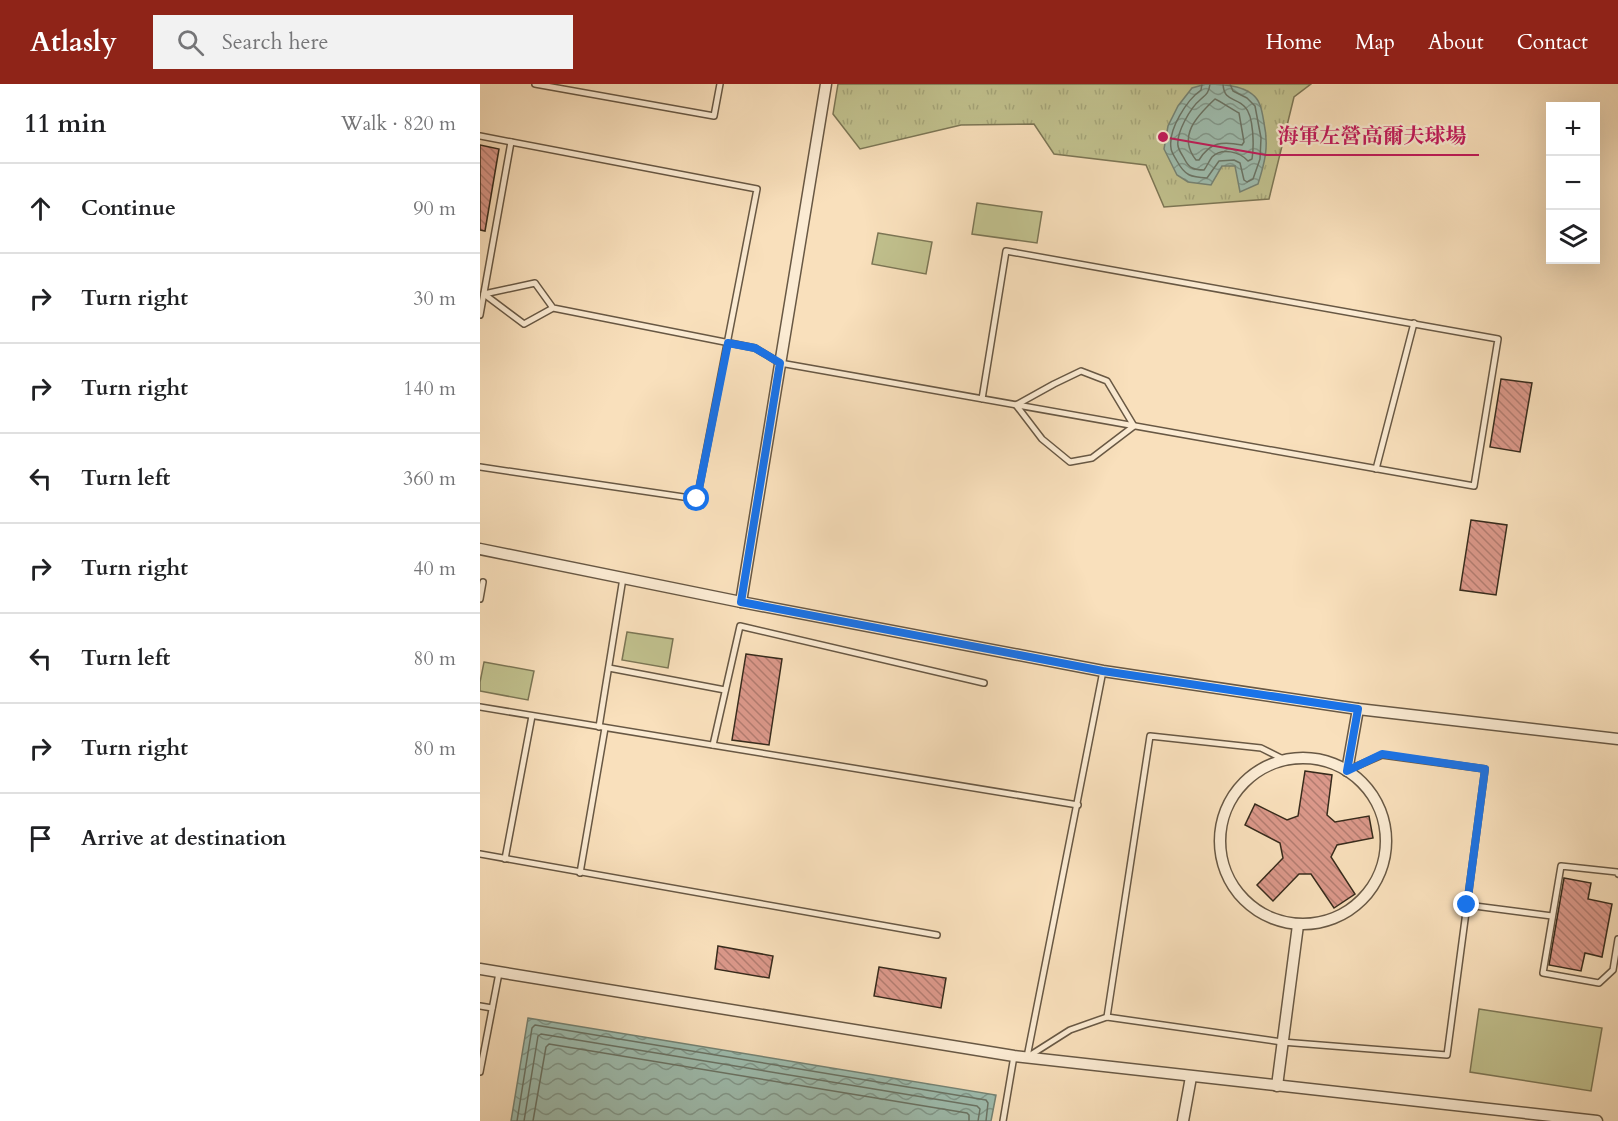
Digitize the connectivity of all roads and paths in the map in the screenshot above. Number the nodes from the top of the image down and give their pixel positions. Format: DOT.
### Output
graph roads {
  1 [pos="535,84"];
  2 [pos="720,84"];
  3 [pos="826,84"];
  4 [pos="480,136"];
  5 [pos="511,142"];
  6 [pos="482,294"];
  7 [pos="553,308"];
  8 [pos="480,315"];
  9 [pos="1414,323"];
  10 [pos="728,343"];
  11 [pos="780,363"];
  12 [pos="982,399"];
  13 [pos="1016,405"];
  14 [pos="1134,426"];
  15 [pos="480,467"];
  16 [pos="1376,469"];
  17 [pos="480,549"];
  18 [pos="623,578"];
  19 [pos="483,582"];
  20 [pos="480,599"];
  21 [pos="741,602"];
  22 [pos="609,668"];
  23 [pos="1103,671"];
  24 [pos="984,683"];
  25 [pos="725,690"];
  26 [pos="480,707"];
  27 [pos="1358,709"];
  28 [pos="532,716"];
  29 [pos="602,727"];
  30 [pos="1618,740"];
  31 [pos="713,745"];
  32 [pos="1285,760"];
  33 [pos="1347,771"];
  34 [pos="1078,805"];
  35 [pos="480,854"];
  36 [pos="505,859"];
  37 [pos="580,873"];
  38 [pos="1618,873"];
  39 [pos="1467,905"];
  40 [pos="1552,916"];
  41 [pos="1298,925"];
  42 [pos="937,935"];
  43 [pos="1618,939"];
  44 [pos="480,969"];
  45 [pos="499,973"];
  46 [pos="480,1006"];
  47 [pos="492,1008"];
  48 [pos="1107,1017"];
  49 [pos="1282,1042"];
  50 [pos="1014,1056"];
  51 [pos="1027,1057"];
  52 [pos="480,1072"];
  53 [pos="1191,1077"];
  54 [pos="1276,1086"];
  55 [pos="1003,1121"];
  56 [pos="1183,1121"];
  57 [pos="1597,1121"];
  1 -- 2 [label="lane"];
  3 -- 11 [label="street"];
  4 -- 5 [label="lane"];
  5 -- 6 [label="lane"];
  5 -- 10 [label="lane"];
  6 -- 7 [label="lane"];
  6 -- 7 [label="lane"];
  6 -- 8 [label="lane"];
  7 -- 10 [label="lane"];
  9 -- 12 [label="lane"];
  9 -- 16 [label="lane"];
  9 -- 16 [label="lane"];
  10 -- 11 [label="lane"];
  10 -- 15 [label="lane"];
  11 -- 12 [label="lane"];
  11 -- 21 [label="street"];
  12 -- 13 [label="lane"];
  13 -- 14 [label="lane"];
  13 -- 14 [label="lane"];
  13 -- 14 [label="lane"];
  14 -- 16 [label="lane"];
  17 -- 18 [label="street"];
  18 -- 21 [label="street"];
  18 -- 22 [label="lane"];
  19 -- 20 [label="lane"];
  21 -- 23 [label="street"];
  22 -- 25 [label="lane"];
  22 -- 29 [label="lane"];
  23 -- 27 [label="street"];
  23 -- 34 [label="lane"];
  24 -- 25 [label="lane"];
  25 -- 31 [label="lane"];
  26 -- 28 [label="lane"];
  27 -- 30 [label="street"];
  27 -- 33 [label="street"];
  28 -- 29 [label="lane"];
  28 -- 36 [label="lane"];
  29 -- 31 [label="lane"];
  29 -- 37 [label="lane"];
  31 -- 34 [label="lane"];
  32 -- 33 [label="street"];
  32 -- 41 [label="street"];
  32 -- 48 [label="lane"];
  33 -- 39 [label="lane"];
  33 -- 41 [label="street"];
  34 -- 51 [label="lane"];
  35 -- 36 [label="lane"];
  36 -- 37 [label="lane"];
  37 -- 42 [label="lane"];
  38 -- 40 [label="lane"];
  39 -- 40 [label="lane"];
  39 -- 49 [label="lane"];
  40 -- 43 [label="lane"];
  41 -- 49 [label="street"];
  44 -- 45 [label="street"];
  45 -- 47 [label="lane"];
  45 -- 50 [label="street"];
  46 -- 47 [label="lane"];
  47 -- 52 [label="lane"];
  48 -- 49 [label="lane"];
  48 -- 51 [label="lane"];
  49 -- 54 [label="street"];
  50 -- 51 [label="street"];
  50 -- 55 [label="lane"];
  51 -- 53 [label="street"];
  53 -- 54 [label="street"];
  53 -- 56 [label="street"];
  54 -- 57 [label="street"];
}
